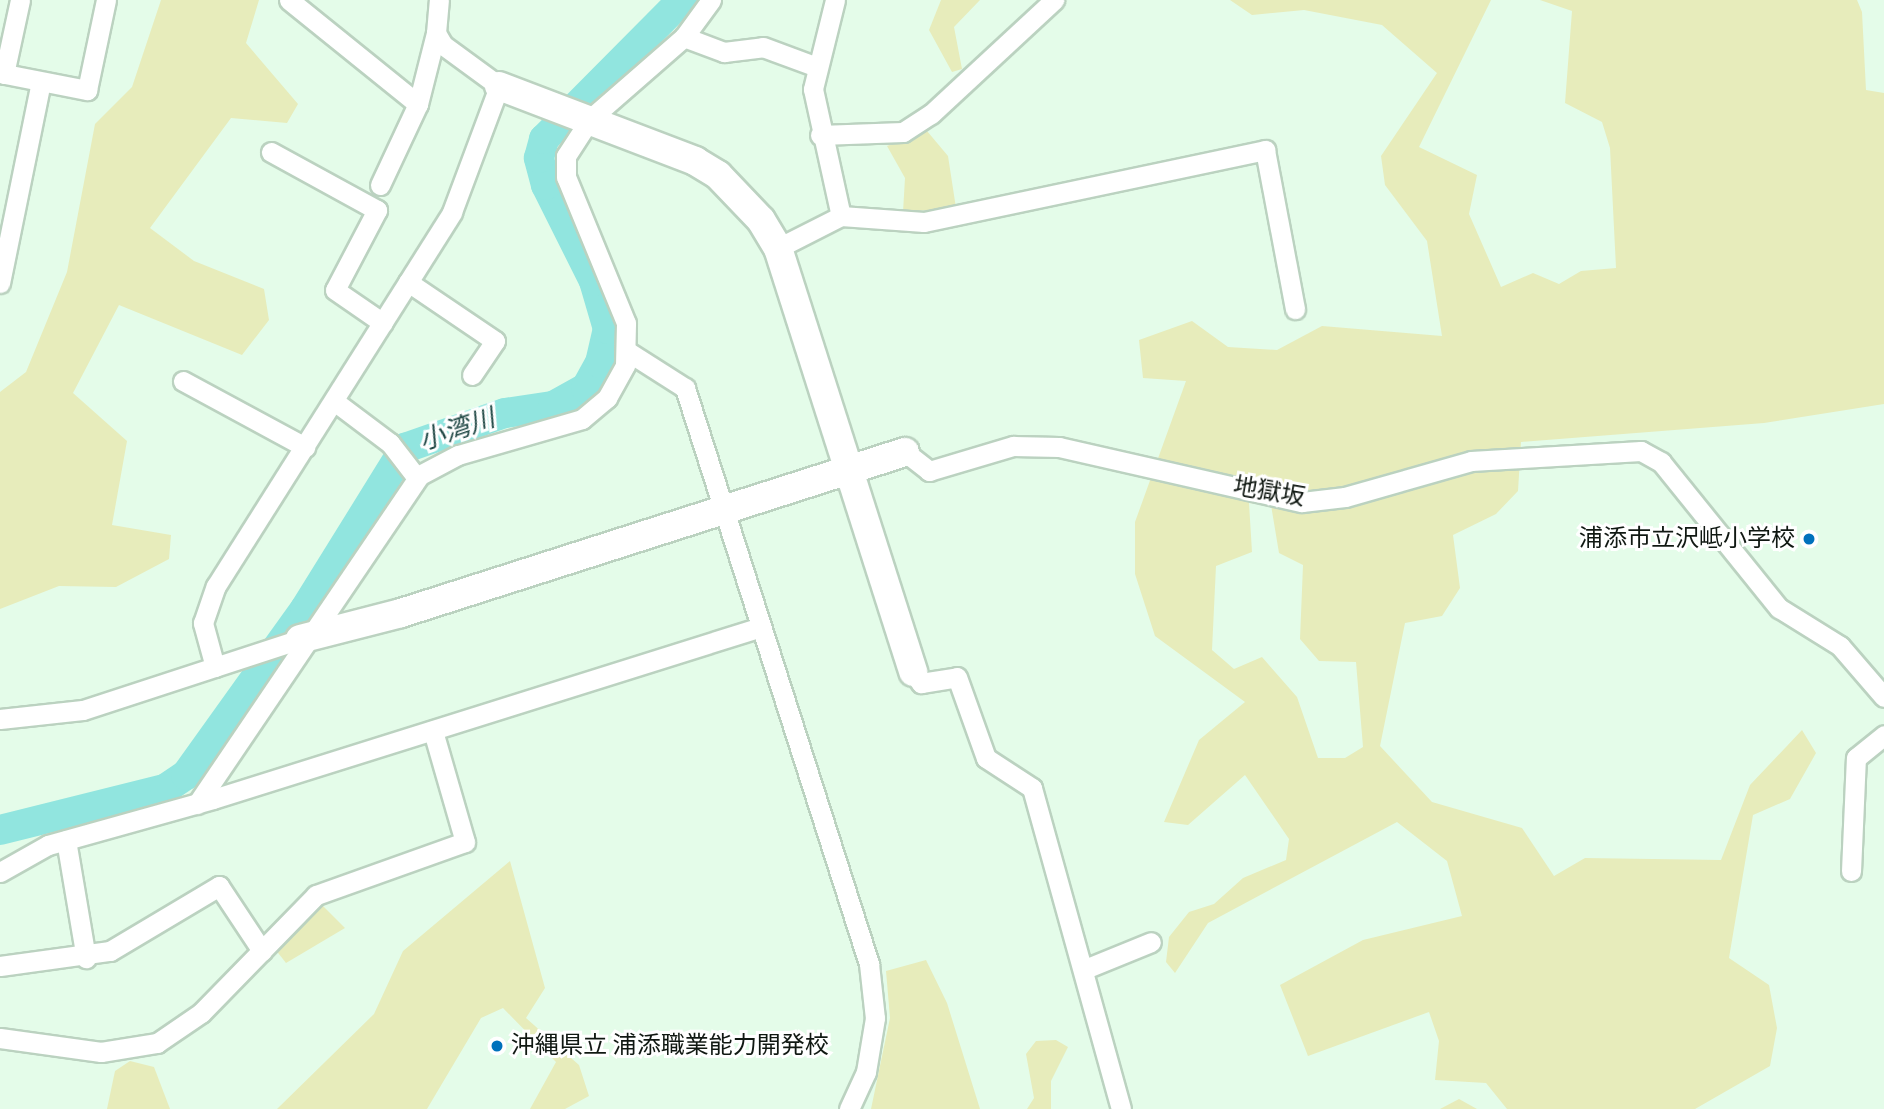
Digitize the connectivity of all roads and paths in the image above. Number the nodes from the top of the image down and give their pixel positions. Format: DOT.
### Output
graph roads {
  1 [pos="20,0"];
  2 [pos="106,0"];
  3 [pos="289,0"];
  4 [pos="439,0"];
  5 [pos="711,0"];
  6 [pos="835,0"];
  7 [pos="1054,0"];
  8 [pos="436,33"];
  9 [pos="684,37"];
  10 [pos="817,66"];
  11 [pos="2,74"];
  12 [pos="41,82"];
  13 [pos="499,86"];
  14 [pos="418,104"];
  15 [pos="588,118"];
  16 [pos="820,135"];
  17 [pos="271,152"];
  18 [pos="380,185"];
  19 [pos="841,216"];
  20 [pos="778,248"];
  21 [pos="408,282"];
  22 [pos="0,283"];
  23 [pos="1295,309"];
  24 [pos="383,323"];
  25 [pos="627,351"];
  26 [pos="472,375"];
  27 [pos="183,381"];
  28 [pos="334,401"];
  29 [pos="305,447"];
  30 [pos="905,452"];
  31 [pos="851,471"];
  32 [pos="417,478"];
  33 [pos="727,512"];
  34 [pos="761,627"];
  35 [pos="306,637"];
  36 [pos="215,667"];
  37 [pos="913,672"];
  38 [pos="1884,697"];
  39 [pos="0,719"];
  40 [pos="433,732"];
  41 [pos="1884,735"];
  42 [pos="197,804"];
  43 [pos="65,840"];
  44 [pos="1851,871"];
  45 [pos="0,872"];
  46 [pos="1151,942"];
  47 [pos="262,951"];
  48 [pos="86,958"];
  49 [pos="0,966"];
  50 [pos="1085,969"];
  51 [pos="0,1038"];
  52 [pos="849,1109"];
  53 [pos="1121,1109"];
  1 -- 11 [label="street"];
  2 -- 12 [label="street"];
  3 -- 14 [label="street"];
  4 -- 8 [label="street"];
  5 -- 9 [label="street"];
  6 -- 10 [label="street"];
  7 -- 16 [label="street"];
  8 -- 13 [label="street"];
  8 -- 14 [label="street"];
  9 -- 10 [label="street"];
  9 -- 15 [label="street"];
  10 -- 16 [label="street"];
  11 -- 12 [label="street"];
  12 -- 22 [label="street"];
  13 -- 15 [label="street"];
  13 -- 21 [label="street"];
  14 -- 18 [label="street"];
  15 -- 20 [label="street"];
  15 -- 25 [label="street"];
  16 -- 19 [label="street"];
  17 -- 24 [label="street"];
  19 -- 20 [label="street"];
  19 -- 23 [label="street"];
  20 -- 31 [label="street"];
  21 -- 24 [label="street"];
  21 -- 26 [label="street"];
  24 -- 28 [label="street"];
  25 -- 32 [label="street"];
  25 -- 33 [label="street"];
  27 -- 29 [label="street"];
  28 -- 29 [label="street"];
  28 -- 32 [label="street"];
  29 -- 36 [label="street"];
  30 -- 31 [label="street"];
  30 -- 38 [label="street, 地獄坂"];
  31 -- 33 [label="street"];
  31 -- 37 [label="street"];
  32 -- 35 [label="street"];
  33 -- 34 [label="street"];
  33 -- 35 [label="street"];
  34 -- 40 [label="street"];
  34 -- 52 [label="street"];
  35 -- 36 [label="street"];
  35 -- 42 [label="street"];
  36 -- 39 [label="street"];
  37 -- 50 [label="street"];
  40 -- 42 [label="street"];
  40 -- 47 [label="street"];
  41 -- 44 [label="street"];
  42 -- 43 [label="street"];
  43 -- 45 [label="street"];
  43 -- 48 [label="street"];
  46 -- 50 [label="street"];
  47 -- 48 [label="street"];
  47 -- 51 [label="street"];
  48 -- 49 [label="street"];
  50 -- 53 [label="street"];
}
